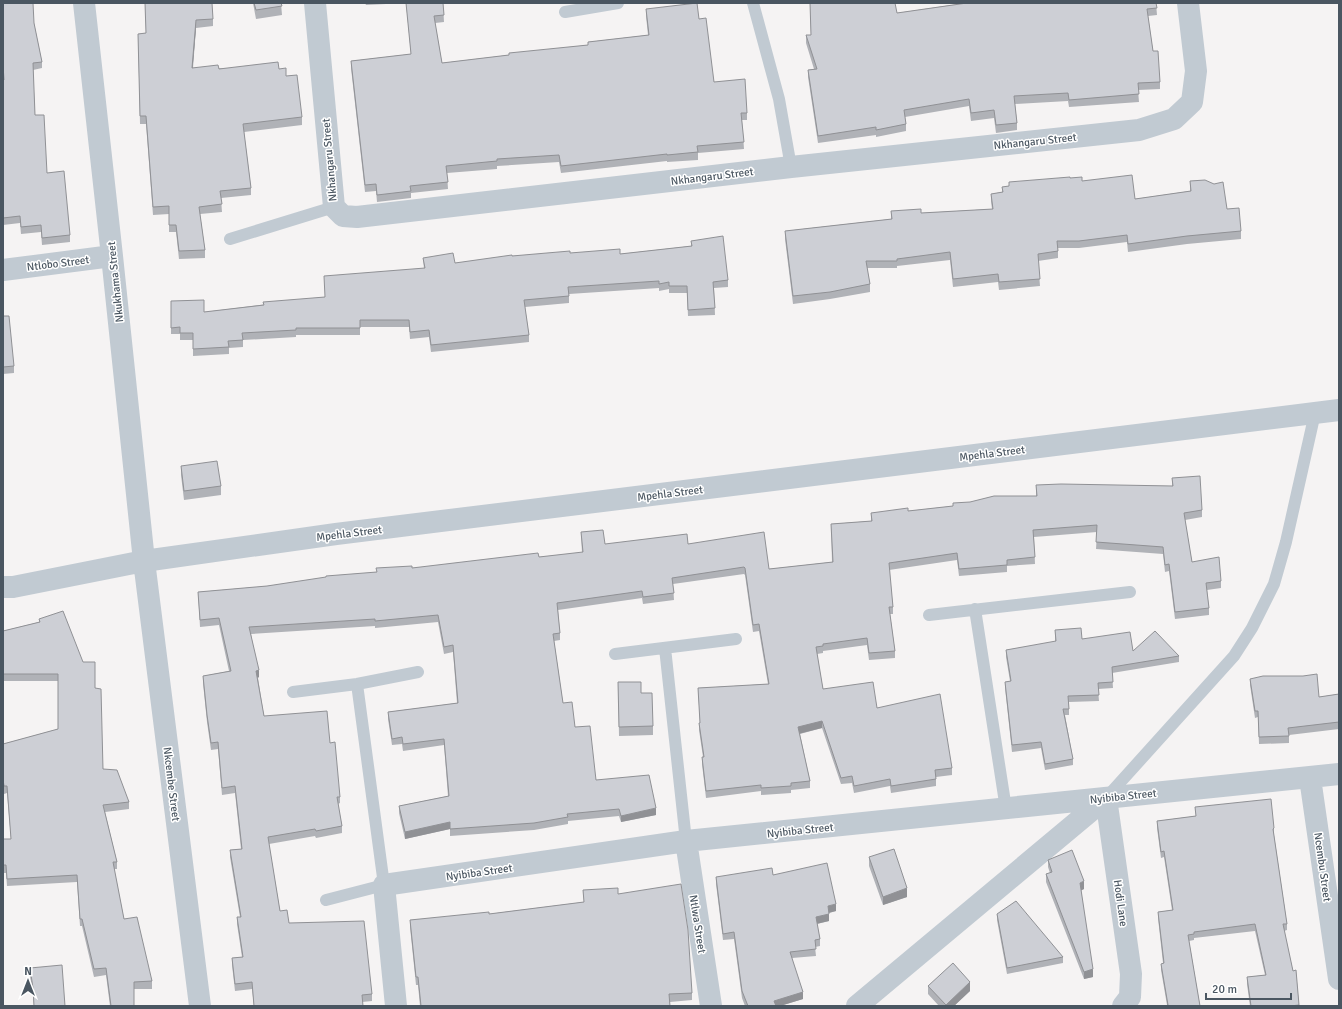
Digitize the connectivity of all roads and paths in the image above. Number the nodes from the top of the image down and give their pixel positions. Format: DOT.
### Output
graph roads {
  1 [pos="84,3"];
  2 [pos="315,3"];
  3 [pos="618,3"];
  4 [pos="753,3"];
  5 [pos="1188,3"];
  6 [pos="565,12"];
  7 [pos="791,167"];
  8 [pos="334,207"];
  9 [pos="230,240"];
  10 [pos="112,256"];
  11 [pos="3,270"];
  12 [pos="1339,410"];
  13 [pos="1315,413"];
  14 [pos="144,561"];
  15 [pos="3,587"];
  16 [pos="1130,592"];
  17 [pos="975,609"];
  18 [pos="929,615"];
  19 [pos="736,639"];
  20 [pos="665,648"];
  21 [pos="615,654"];
  22 [pos="418,672"];
  23 [pos="356,684"];
  24 [pos="293,692"];
  25 [pos="1339,774"];
  26 [pos="1310,778"];
  27 [pos="1106,798"];
  28 [pos="1006,809"];
  29 [pos="686,841"];
  30 [pos="384,885"];
  31 [pos="326,900"];
  32 [pos="1339,979"];
  33 [pos="200,1006"];
  34 [pos="396,1006"];
  35 [pos="712,1006"];
  36 [pos="857,1006"];
  37 [pos="1123,1006"];
  1 -- 10 [label="street, Nkukhama Street"];
  2 -- 8 [label="street, Nkhangaru Street"];
  3 -- 6 [label="lane"];
  4 -- 7 [label="lane"];
  5 -- 7 [label="street, Nkhangaru Street"];
  7 -- 8 [label="street, Nkhangaru Street"];
  8 -- 9 [label="lane"];
  10 -- 11 [label="street, Ntlobo Street"];
  10 -- 14 [label="street, Nkukhama Street"];
  12 -- 13 [label="street, Mpehla Street"];
  13 -- 14 [label="street, Mpehla Street"];
  13 -- 27 [label="lane"];
  14 -- 15 [label="street, Mpehla Street"];
  14 -- 33 [label="street, Nkcembe Street"];
  16 -- 17 [label="lane"];
  17 -- 18 [label="lane"];
  17 -- 28 [label="lane"];
  19 -- 20 [label="lane"];
  20 -- 21 [label="lane"];
  20 -- 29 [label="lane"];
  22 -- 23 [label="lane"];
  23 -- 24 [label="lane"];
  23 -- 30 [label="lane"];
  25 -- 26 [label="street, Nyibiba Street"];
  26 -- 27 [label="street, Nyibiba Street"];
  26 -- 32 [label="street, Ncembu Street"];
  27 -- 28 [label="street, Nyibiba Street"];
  27 -- 36 [label="street"];
  27 -- 37 [label="street, Hodi Lane"];
  28 -- 29 [label="street, Nyibiba Street"];
  29 -- 30 [label="street, Nyibiba Street"];
  29 -- 35 [label="street, Ntlwa Street"];
  30 -- 31 [label="lane"];
  30 -- 34 [label="street"];
}
